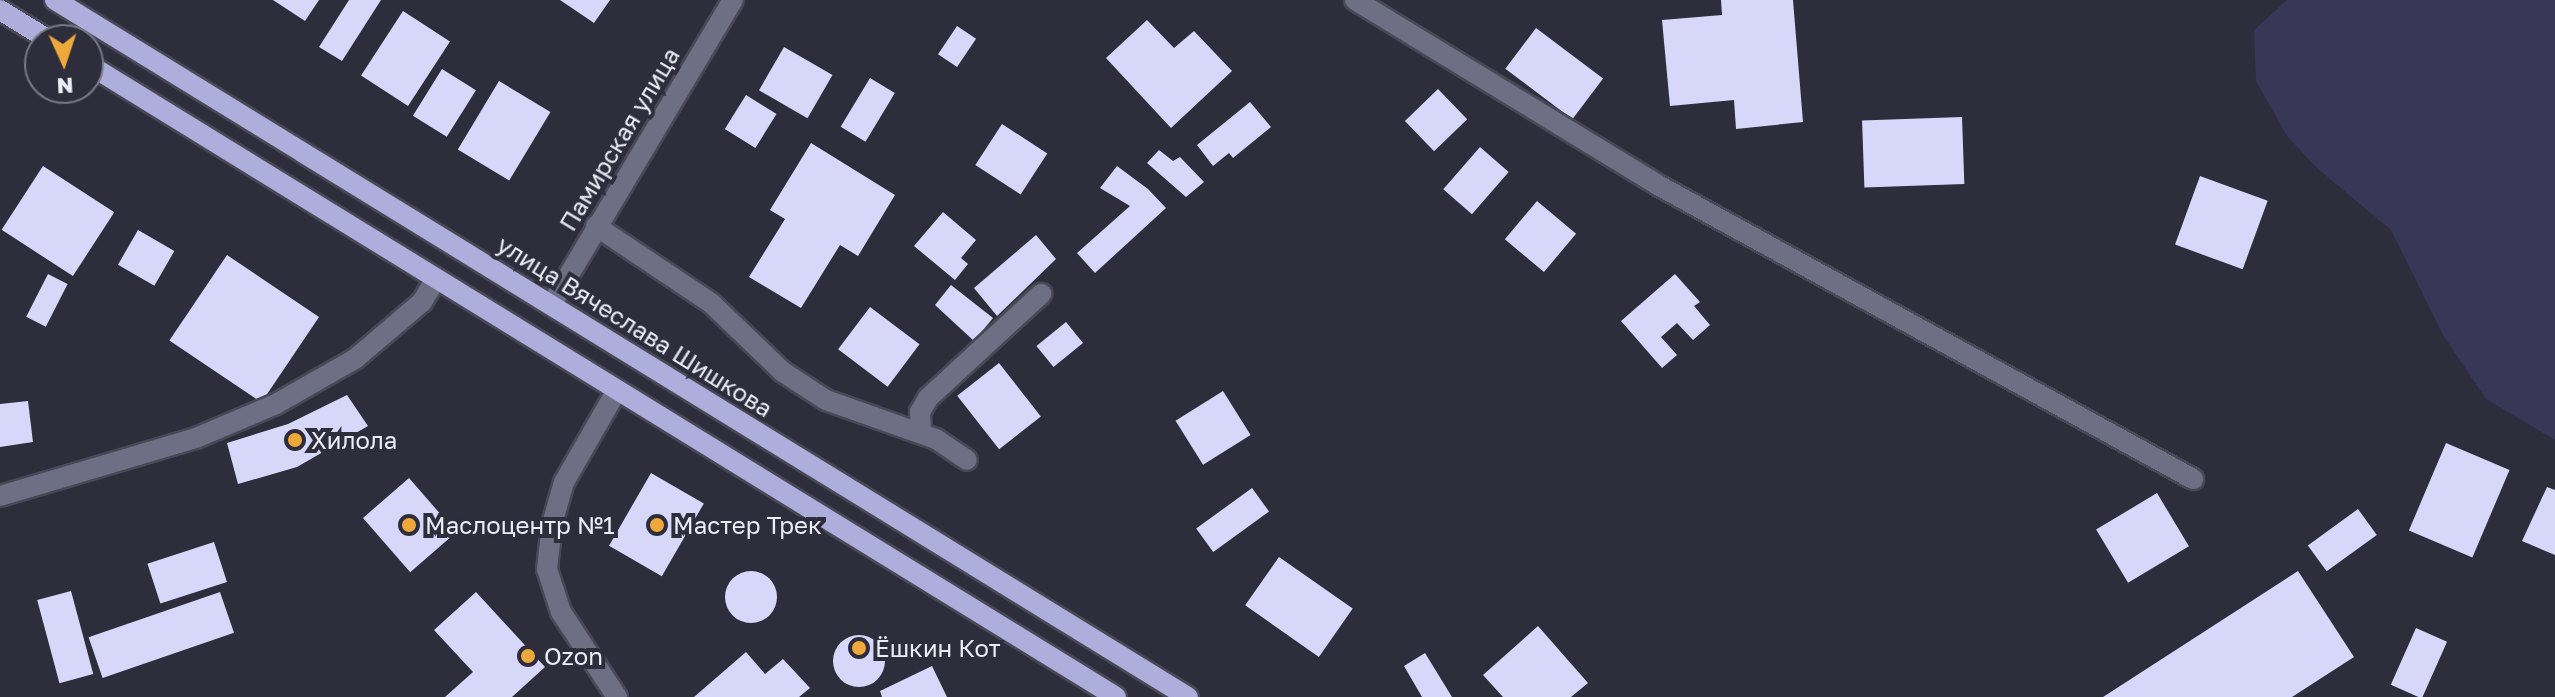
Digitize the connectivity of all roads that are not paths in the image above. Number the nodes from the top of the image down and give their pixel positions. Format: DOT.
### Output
graph roads {
  1 [pos="55,0"];
  2 [pos="733,0"];
  3 [pos="1355,0"];
  4 [pos="0,10"];
  5 [pos="24,25"];
  6 [pos="104,74"];
  7 [pos="596,226"];
  8 [pos="436,279"];
  9 [pos="1041,294"];
  10 [pos="551,305"];
  11 [pos="617,390"];
  12 [pos="921,432"];
  13 [pos="967,460"];
  14 [pos="2193,479"];
  15 [pos="0,496"];
  16 [pos="617,697"];
  17 [pos="1116,697"];
  18 [pos="1188,697"];
  1 -- 10 [label="main road, улица Вячеслава Шишкова"];
  2 -- 7 [label="street, Памирская улица"];
  3 -- 14 [label="street"];
  4 -- 5 [label="main road"];
  6 -- 8 [label="main road"];
  7 -- 10 [label="street, Памирская улица"];
  7 -- 12 [label="street"];
  8 -- 11 [label="main road"];
  8 -- 15 [label="street"];
  9 -- 12 [label="street"];
  10 -- 18 [label="main road, улица Вячеслава Шишкова"];
  11 -- 16 [label="street"];
  11 -- 17 [label="main road"];
  12 -- 13 [label="street"];
}
